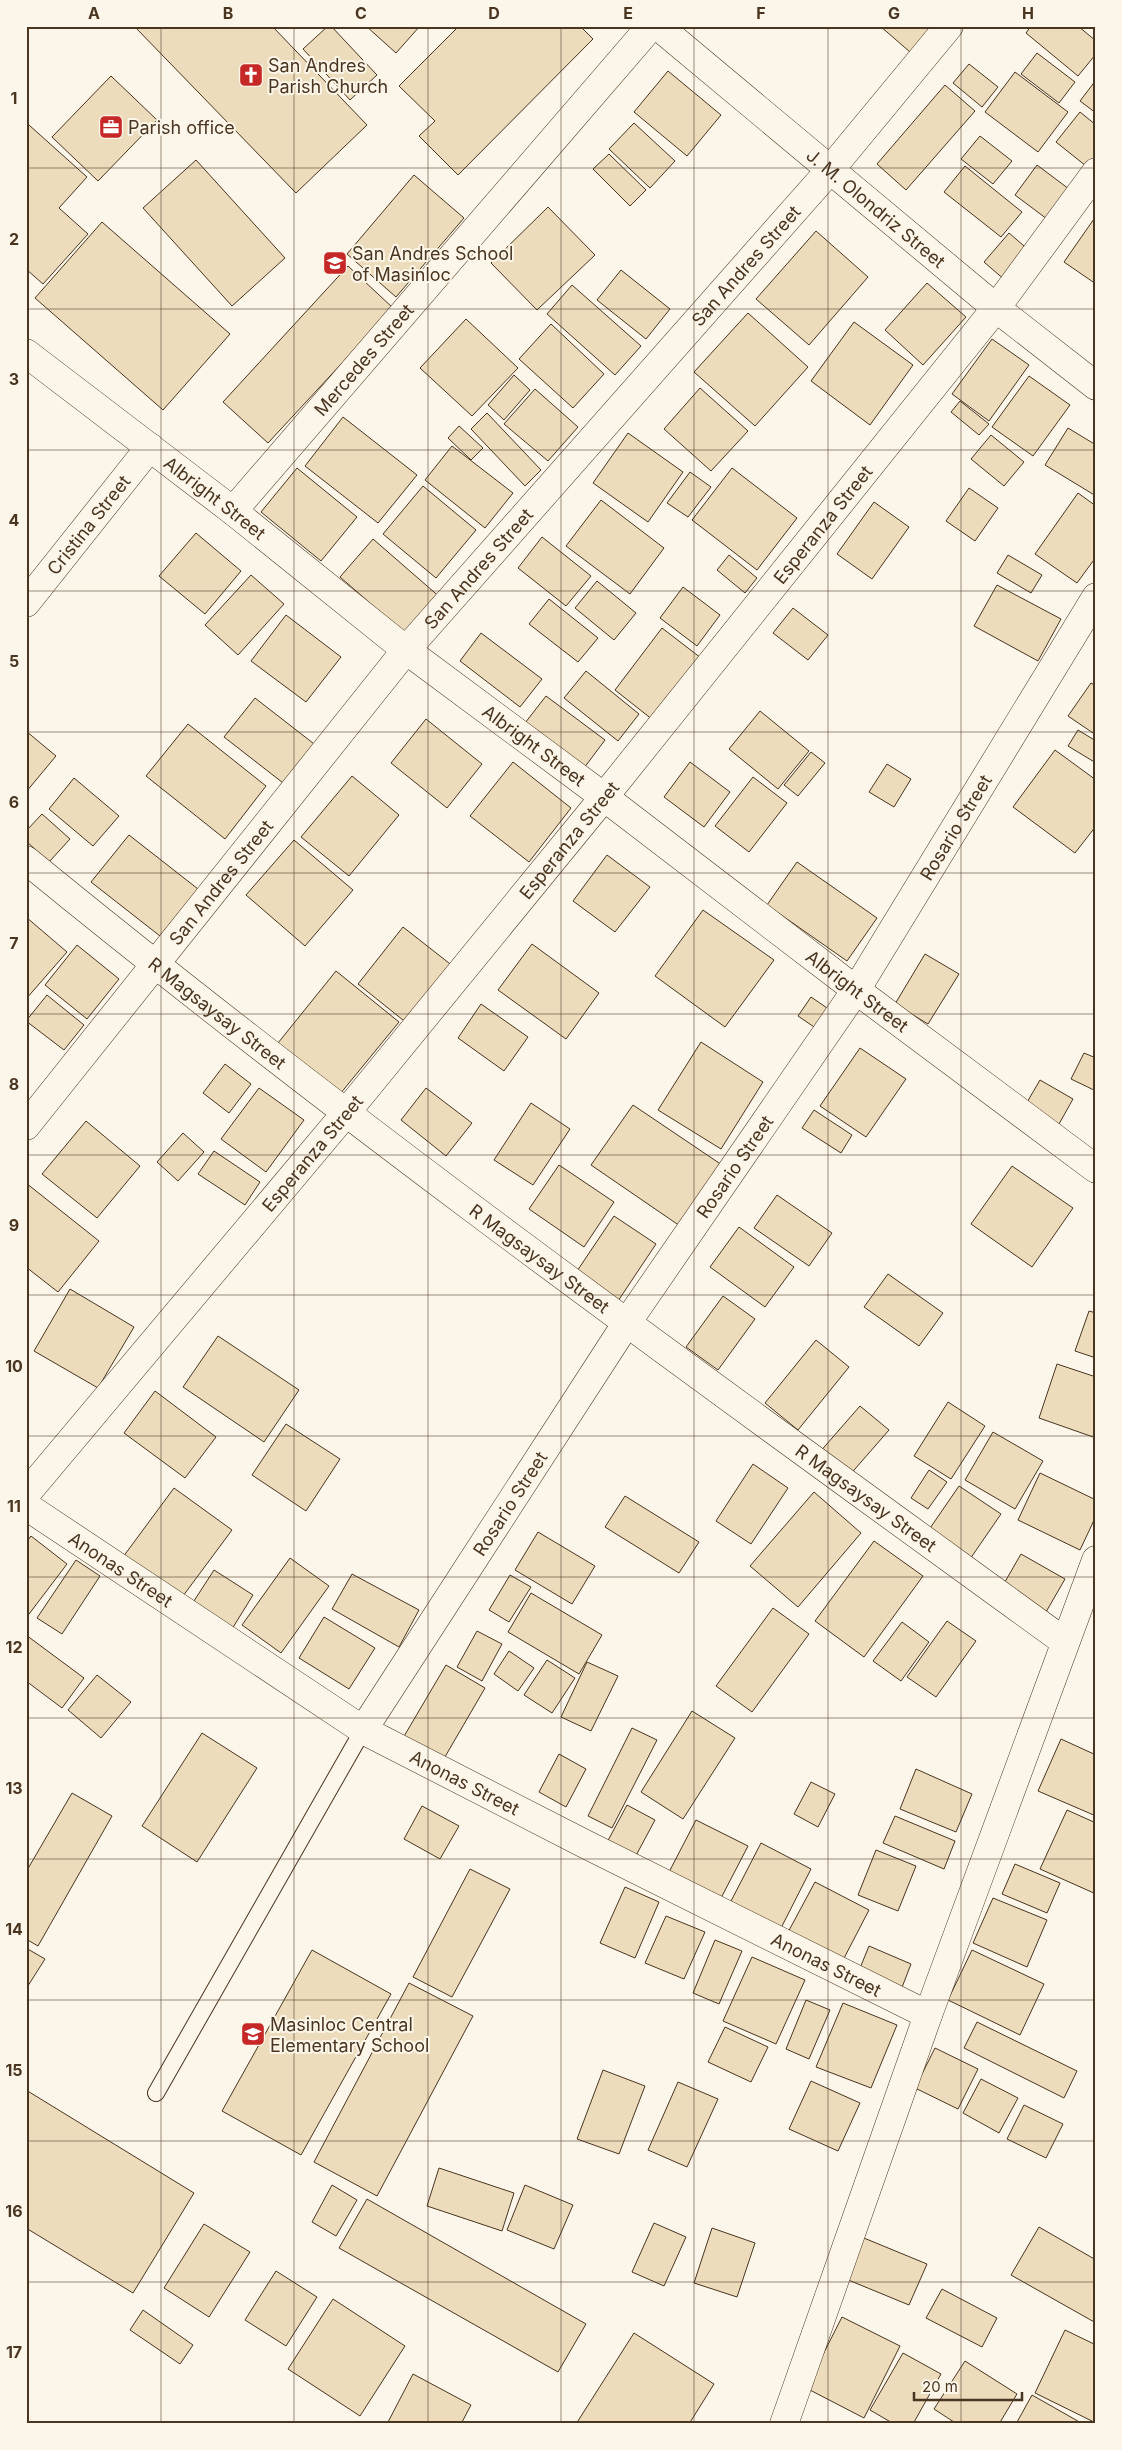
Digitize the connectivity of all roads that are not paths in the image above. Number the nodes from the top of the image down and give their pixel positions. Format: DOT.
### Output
graph roads {
  1 [pos="651,26"];
  2 [pos="658,26"];
  3 [pos="949,26"];
  4 [pos="830,170"];
  5 [pos="1096,172"];
  6 [pos="996,308"];
  7 [pos="26,352"];
  8 [pos="1096,386"];
  9 [pos="150,447"];
  10 [pos="233,511"];
  11 [pos="1096,597"];
  12 [pos="26,603"];
  13 [pos="406,650"];
  14 [pos="604,797"];
  15 [pos="26,860"];
  16 [pos="154,965"];
  17 [pos="856,990"];
  18 [pos="344,1114"];
  19 [pos="26,1126"];
  20 [pos="1096,1169"];
  21 [pos="626,1324"];
  22 [pos="26,1494"];
  23 [pos="26,1506"];
  24 [pos="1096,1560"];
  25 [pos="1065,1642"];
  26 [pos="363,1730"];
  27 [pos="928,2015"];
  28 [pos="156,2093"];
  29 [pos="784,2424"];
  1 -- 10 [label="street, Mercedes Street"];
  2 -- 4 [label="street, J. M. Olondriz Street"];
  3 -- 4 [label="street, San Andres Street"];
  4 -- 6 [label="street, J. M. Olondriz Street"];
  4 -- 13 [label="street, San Andres Street"];
  5 -- 6 [label="street, Esperanza Street"];
  6 -- 8 [label="street, J. M. Olondriz Street"];
  6 -- 14 [label="street, Esperanza Street"];
  7 -- 9 [label="street, Albright Street"];
  9 -- 10 [label="street, Albright Street"];
  9 -- 12 [label="street, Cristina Street"];
  10 -- 13 [label="street, Albright Street"];
  11 -- 17 [label="street, Rosario Street"];
  13 -- 14 [label="street, Albright Street"];
  13 -- 16 [label="street, San Andres Street"];
  14 -- 17 [label="street, Albright Street"];
  14 -- 18 [label="street, Esperanza Street"];
  15 -- 16 [label="street, R Magsaysay Street"];
  16 -- 18 [label="street, R Magsaysay Street"];
  16 -- 19 [label="street, San Andres Street"];
  17 -- 20 [label="street, Albright Street"];
  17 -- 21 [label="street, Rosario Street"];
  18 -- 21 [label="street, R Magsaysay Street"];
  18 -- 22 [label="street, Esperanza Street"];
  21 -- 25 [label="street, R Magsaysay Street"];
  21 -- 26 [label="street, Rosario Street"];
  23 -- 26 [label="street, Anonas Street"];
  24 -- 25 [label="street"];
  25 -- 27 [label="street"];
  26 -- 27 [label="street, Anonas Street"];
  26 -- 28 [label="lane"];
  27 -- 29 [label="street"];
}
